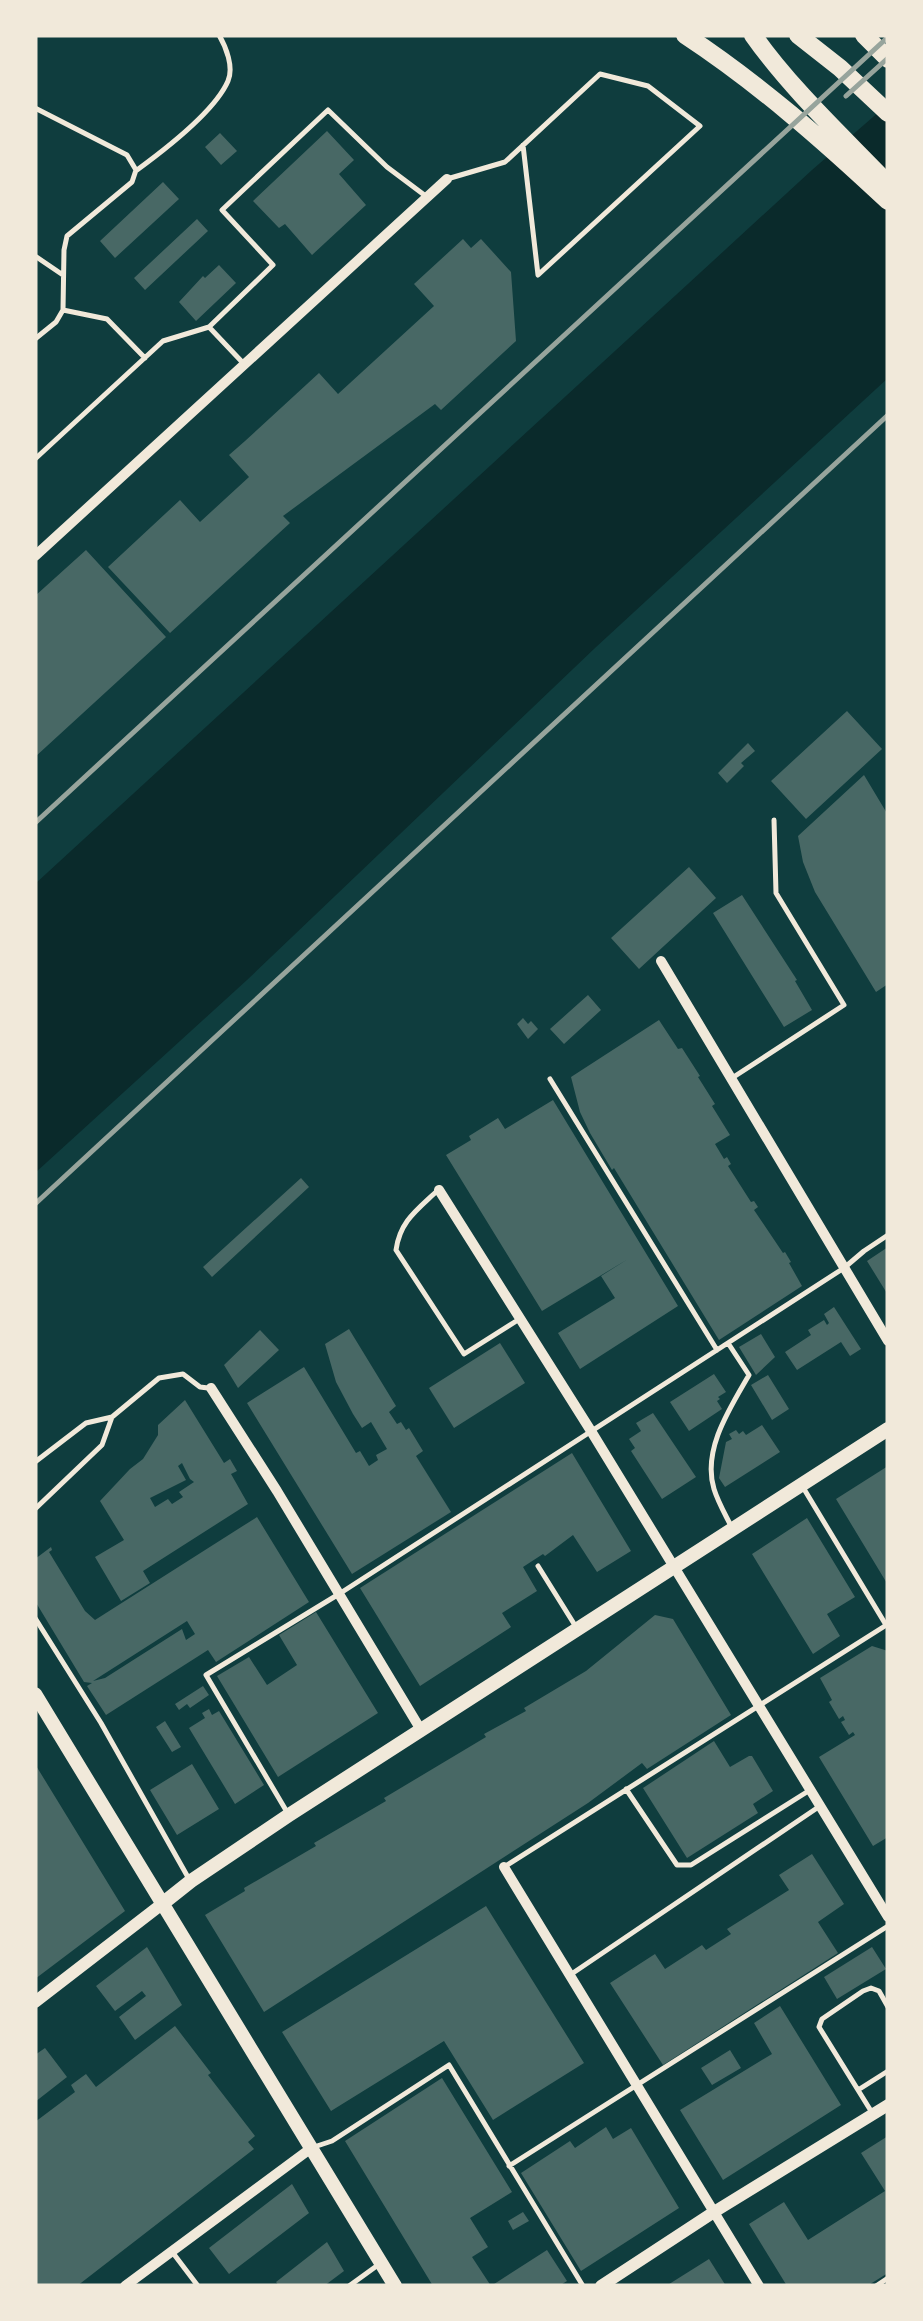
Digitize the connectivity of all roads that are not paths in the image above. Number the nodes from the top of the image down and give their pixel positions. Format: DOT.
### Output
graph roads {
  1 [pos="218,35"];
  2 [pos="685,35"];
  3 [pos="752,35"];
  4 [pos="798,35"];
  5 [pos="864,35"];
  6 [pos="888,59"];
  7 [pos="35,108"];
  8 [pos="888,113"];
  9 [pos="523,145"];
  10 [pos="136,170"];
  11 [pos="447,178"];
  12 [pos="888,184"];
  13 [pos="427,198"];
  14 [pos="888,201"];
  15 [pos="35,256"];
  16 [pos="63,275"];
  17 [pos="62,310"];
  18 [pos="210,327"];
  19 [pos="35,339"];
  20 [pos="145,358"];
  21 [pos="244,364"];
  22 [pos="35,459"];
  23 [pos="35,556"];
  24 [pos="774,820"];
  25 [pos="661,961"];
  26 [pos="550,1078"];
  27 [pos="732,1078"];
  28 [pos="439,1190"];
  29 [pos="888,1235"];
  30 [pos="844,1268"];
  31 [pos="520,1318"];
  32 [pos="888,1341"];
  33 [pos="728,1342"];
  34 [pos="717,1350"];
  35 [pos="212,1388"];
  36 [pos="112,1417"];
  37 [pos="888,1429"];
  38 [pos="590,1432"];
  39 [pos="35,1462"];
  40 [pos="802,1484"];
  41 [pos="35,1508"];
  42 [pos="732,1529"];
  43 [pos="538,1566"];
  44 [pos="674,1568"];
  45 [pos="339,1594"];
  46 [pos="35,1618"];
  47 [pos="888,1625"];
  48 [pos="578,1629"];
  49 [pos="35,1694"];
  50 [pos="758,1704"];
  51 [pos="421,1730"];
  52 [pos="626,1789"];
  53 [pos="810,1790"];
  54 [pos="820,1806"];
  55 [pos="289,1815"];
  56 [pos="504,1867"];
  57 [pos="191,1882"];
  58 [pos="162,1904"];
  59 [pos="888,1917"];
  60 [pos="888,1926"];
  61 [pos="570,1975"];
  62 [pos="35,2002"];
  63 [pos="888,2006"];
  64 [pos="888,2071"];
  65 [pos="637,2085"];
  66 [pos="858,2090"];
  67 [pos="888,2105"];
  68 [pos="873,2114"];
  69 [pos="310,2149"];
  70 [pos="509,2166"];
  71 [pos="714,2212"];
  72 [pos="172,2252"];
  73 [pos="381,2263"];
  74 [pos="888,2278"];
  75 [pos="126,2286"];
  76 [pos="198,2286"];
  77 [pos="350,2286"];
  78 [pos="395,2286"];
  79 [pos="583,2286"];
  80 [pos="601,2286"];
  81 [pos="759,2286"];
  82 [pos="876,2286"];
  1 -- 10 [label="lane"];
  2 -- 14 [label="highway"];
  3 -- 12 [label="highway"];
  4 -- 8 [label="highway"];
  5 -- 6 [label="highway"];
  7 -- 10 [label="lane"];
  9 -- 9 [label="lane"];
  9 -- 11 [label="lane"];
  10 -- 16 [label="lane"];
  11 -- 13 [label="street"];
  13 -- 18 [label="lane"];
  13 -- 21 [label="street"];
  15 -- 16 [label="lane"];
  16 -- 17 [label="lane"];
  17 -- 19 [label="lane"];
  17 -- 20 [label="lane"];
  18 -- 20 [label="lane"];
  18 -- 21 [label="lane"];
  20 -- 22 [label="lane"];
  21 -- 23 [label="street"];
  24 -- 27 [label="lane"];
  25 -- 27 [label="street"];
  26 -- 34 [label="lane"];
  27 -- 30 [label="street"];
  28 -- 31 [label="street"];
  28 -- 31 [label="lane"];
  29 -- 30 [label="lane"];
  30 -- 32 [label="street"];
  30 -- 33 [label="lane"];
  31 -- 38 [label="street"];
  33 -- 34 [label="lane"];
  33 -- 42 [label="lane"];
  34 -- 38 [label="lane"];
  35 -- 36 [label="lane"];
  35 -- 45 [label="street"];
  36 -- 39 [label="lane"];
  36 -- 41 [label="lane"];
  37 -- 40 [label="main road"];
  38 -- 44 [label="street"];
  38 -- 45 [label="lane"];
  40 -- 42 [label="main road"];
  40 -- 47 [label="lane"];
  42 -- 44 [label="main road"];
  43 -- 48 [label="lane"];
  44 -- 48 [label="main road"];
  44 -- 50 [label="street"];
  45 -- 51 [label="street"];
  45 -- 55 [label="lane"];
  46 -- 57 [label="lane"];
  47 -- 50 [label="lane"];
  48 -- 51 [label="main road"];
  49 -- 58 [label="main road"];
  50 -- 52 [label="lane"];
  50 -- 53 [label="street"];
  51 -- 55 [label="main road"];
  52 -- 53 [label="lane"];
  52 -- 56 [label="lane"];
  53 -- 54 [label="street"];
  54 -- 59 [label="street"];
  54 -- 61 [label="lane"];
  55 -- 57 [label="main road"];
  56 -- 61 [label="street"];
  57 -- 58 [label="main road"];
  58 -- 62 [label="street"];
  58 -- 69 [label="main road"];
  60 -- 65 [label="lane"];
  61 -- 65 [label="street"];
  63 -- 66 [label="lane"];
  64 -- 66 [label="lane"];
  65 -- 70 [label="lane"];
  65 -- 71 [label="street"];
  66 -- 68 [label="lane"];
  67 -- 68 [label="street"];
  68 -- 71 [label="street"];
  69 -- 70 [label="lane"];
  69 -- 72 [label="street"];
  69 -- 73 [label="main road"];
  70 -- 79 [label="lane"];
  71 -- 80 [label="street"];
  71 -- 81 [label="street"];
  72 -- 75 [label="street"];
  72 -- 76 [label="lane"];
  73 -- 77 [label="lane"];
  73 -- 78 [label="main road"];
  74 -- 82 [label="lane"];
}
